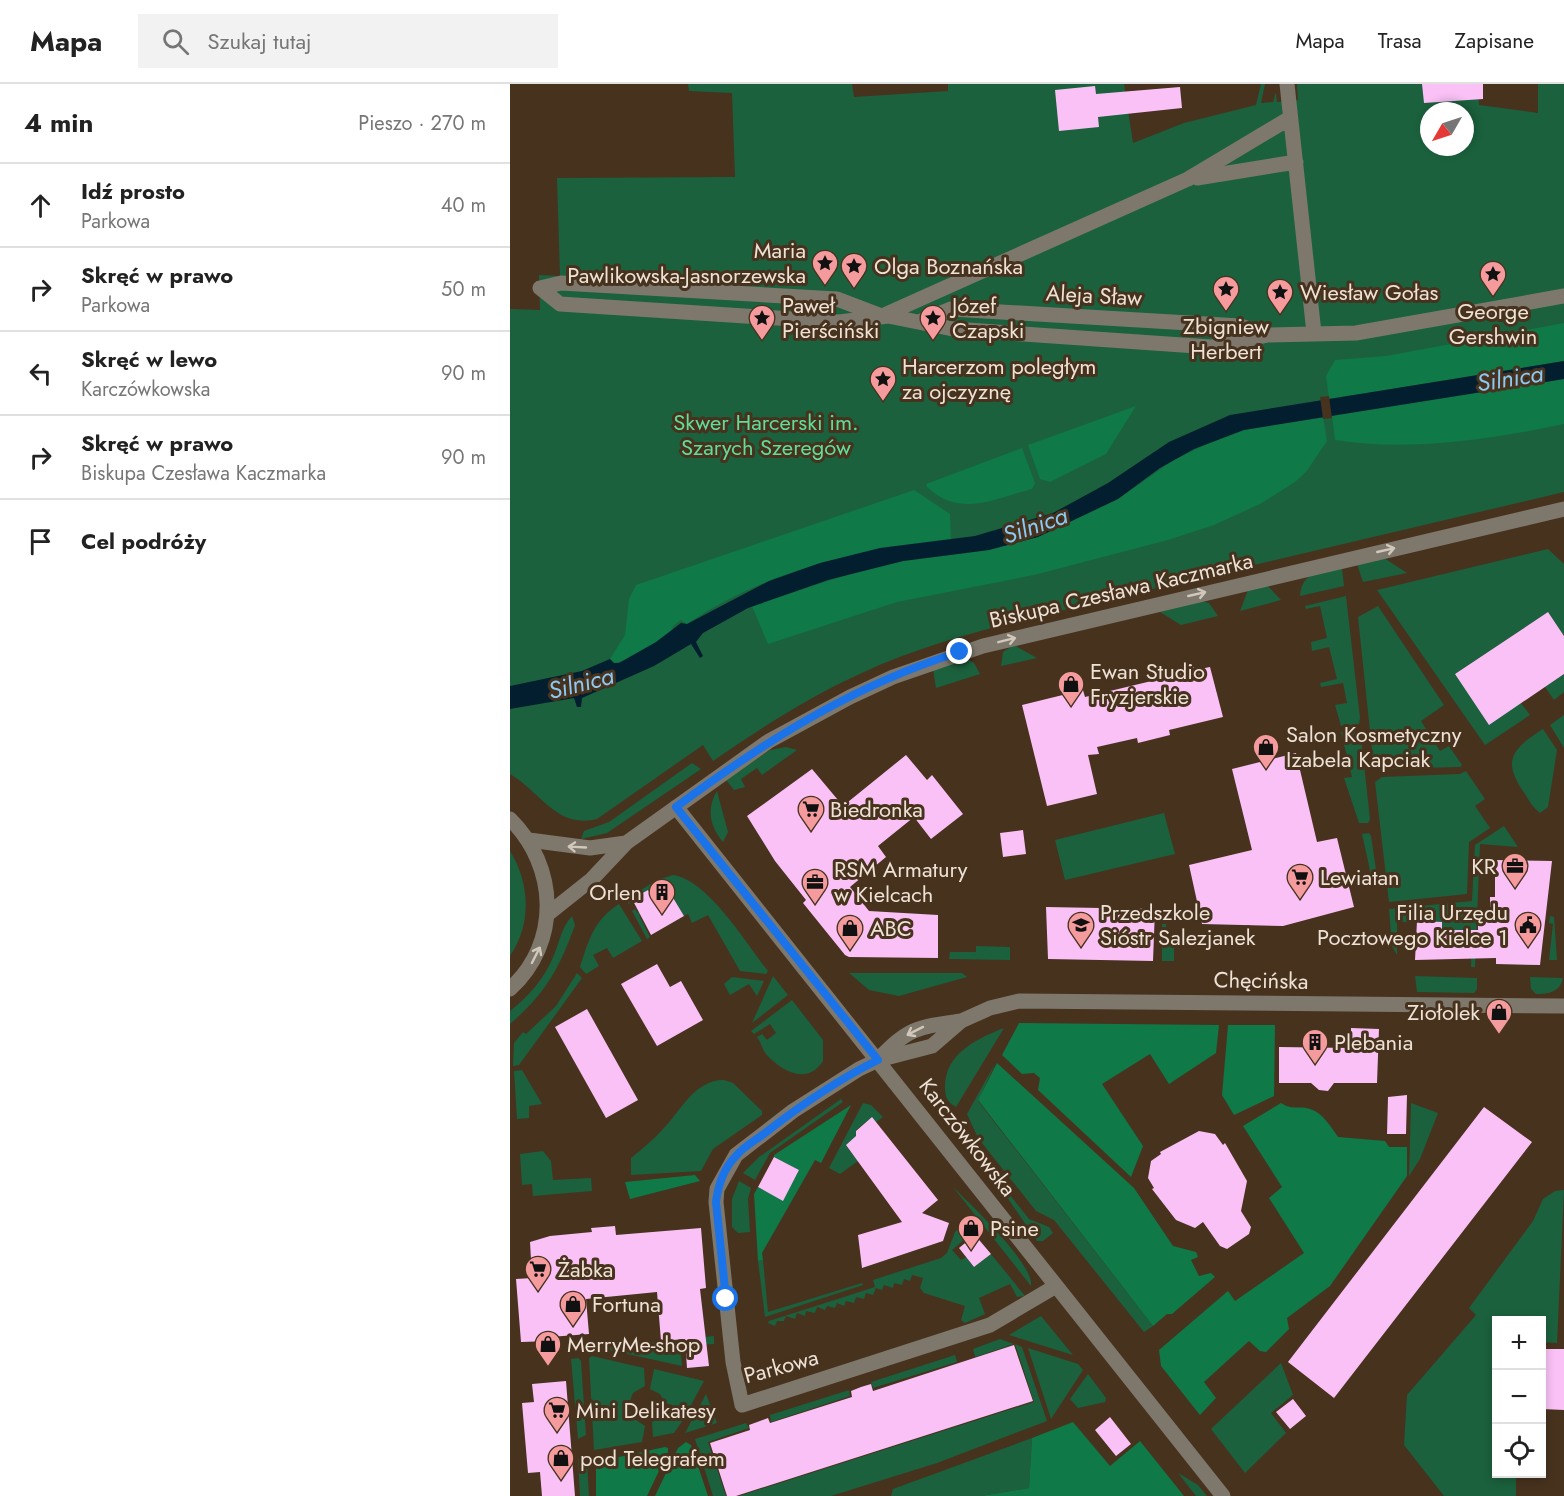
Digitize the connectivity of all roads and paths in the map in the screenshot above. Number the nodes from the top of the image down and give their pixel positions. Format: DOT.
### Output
graph roads {
  1 [pos="1287,84"];
  2 [pos="1290,118"];
  3 [pos="1296,162"];
  4 [pos="1188,179"];
  5 [pos="1564,296"];
  6 [pos="928,297"];
  7 [pos="951,309"];
  8 [pos="882,316"];
  9 [pos="918,323"];
  10 [pos="1314,333"];
  11 [pos="1268,334"];
  12 [pos="1564,509"];
  13 [pos="676,807"];
  14 [pos="510,819"];
  15 [pos="529,840"];
  16 [pos="626,843"];
  17 [pos="548,914"];
  18 [pos="510,989"];
  19 [pos="1564,1006"];
  20 [pos="962,1021"];
  21 [pos="878,1060"];
  22 [pos="1056,1286"];
  23 [pos="1223,1496"];
  1 -- 2 [label="street"];
  2 -- 3 [label="street"];
  2 -- 4 [label="street"];
  3 -- 4 [label="street"];
  3 -- 10 [label="street"];
  4 -- 6 [label="street"];
  5 -- 10 [label="street, Aleja Sław"];
  6 -- 7 [label="street"];
  6 -- 8 [label="street"];
  7 -- 9 [label="street, Aleja Sław"];
  7 -- 11 [label="street, Aleja Sław"];
  8 -- 8 [label="street, Aleja Sław"];
  8 -- 9 [label="street, Aleja Sław"];
  9 -- 11 [label="street, Aleja Sław"];
  10 -- 11 [label="street, Aleja Sław"];
  13 -- 12 [label="street, Biskupa Czesława Kaczmarka, one-way"];
  13 -- 16 [label="street, Biskupa Czesława Kaczmarka"];
  13 -- 21 [label="street, Karczówkowska"];
  14 -- 15 [label="street"];
  16 -- 15 [label="street, Biskupa Czesława Kaczmarka, one-way"];
  15 -- 17 [label="street"];
  16 -- 17 [label="street, Biskupa Czesława Kaczmarka"];
  18 -- 17 [label="street, one-way"];
  19 -- 20 [label="street, Chęcińska"];
  20 -- 21 [label="street, Chęcińska"];
  20 -- 21 [label="street, Chęcińska, one-way"];
  21 -- 22 [label="street, Karczówkowska"];
  21 -- 22 [label="street, Parkowa"];
  22 -- 23 [label="street, Karczówkowska"];
}
